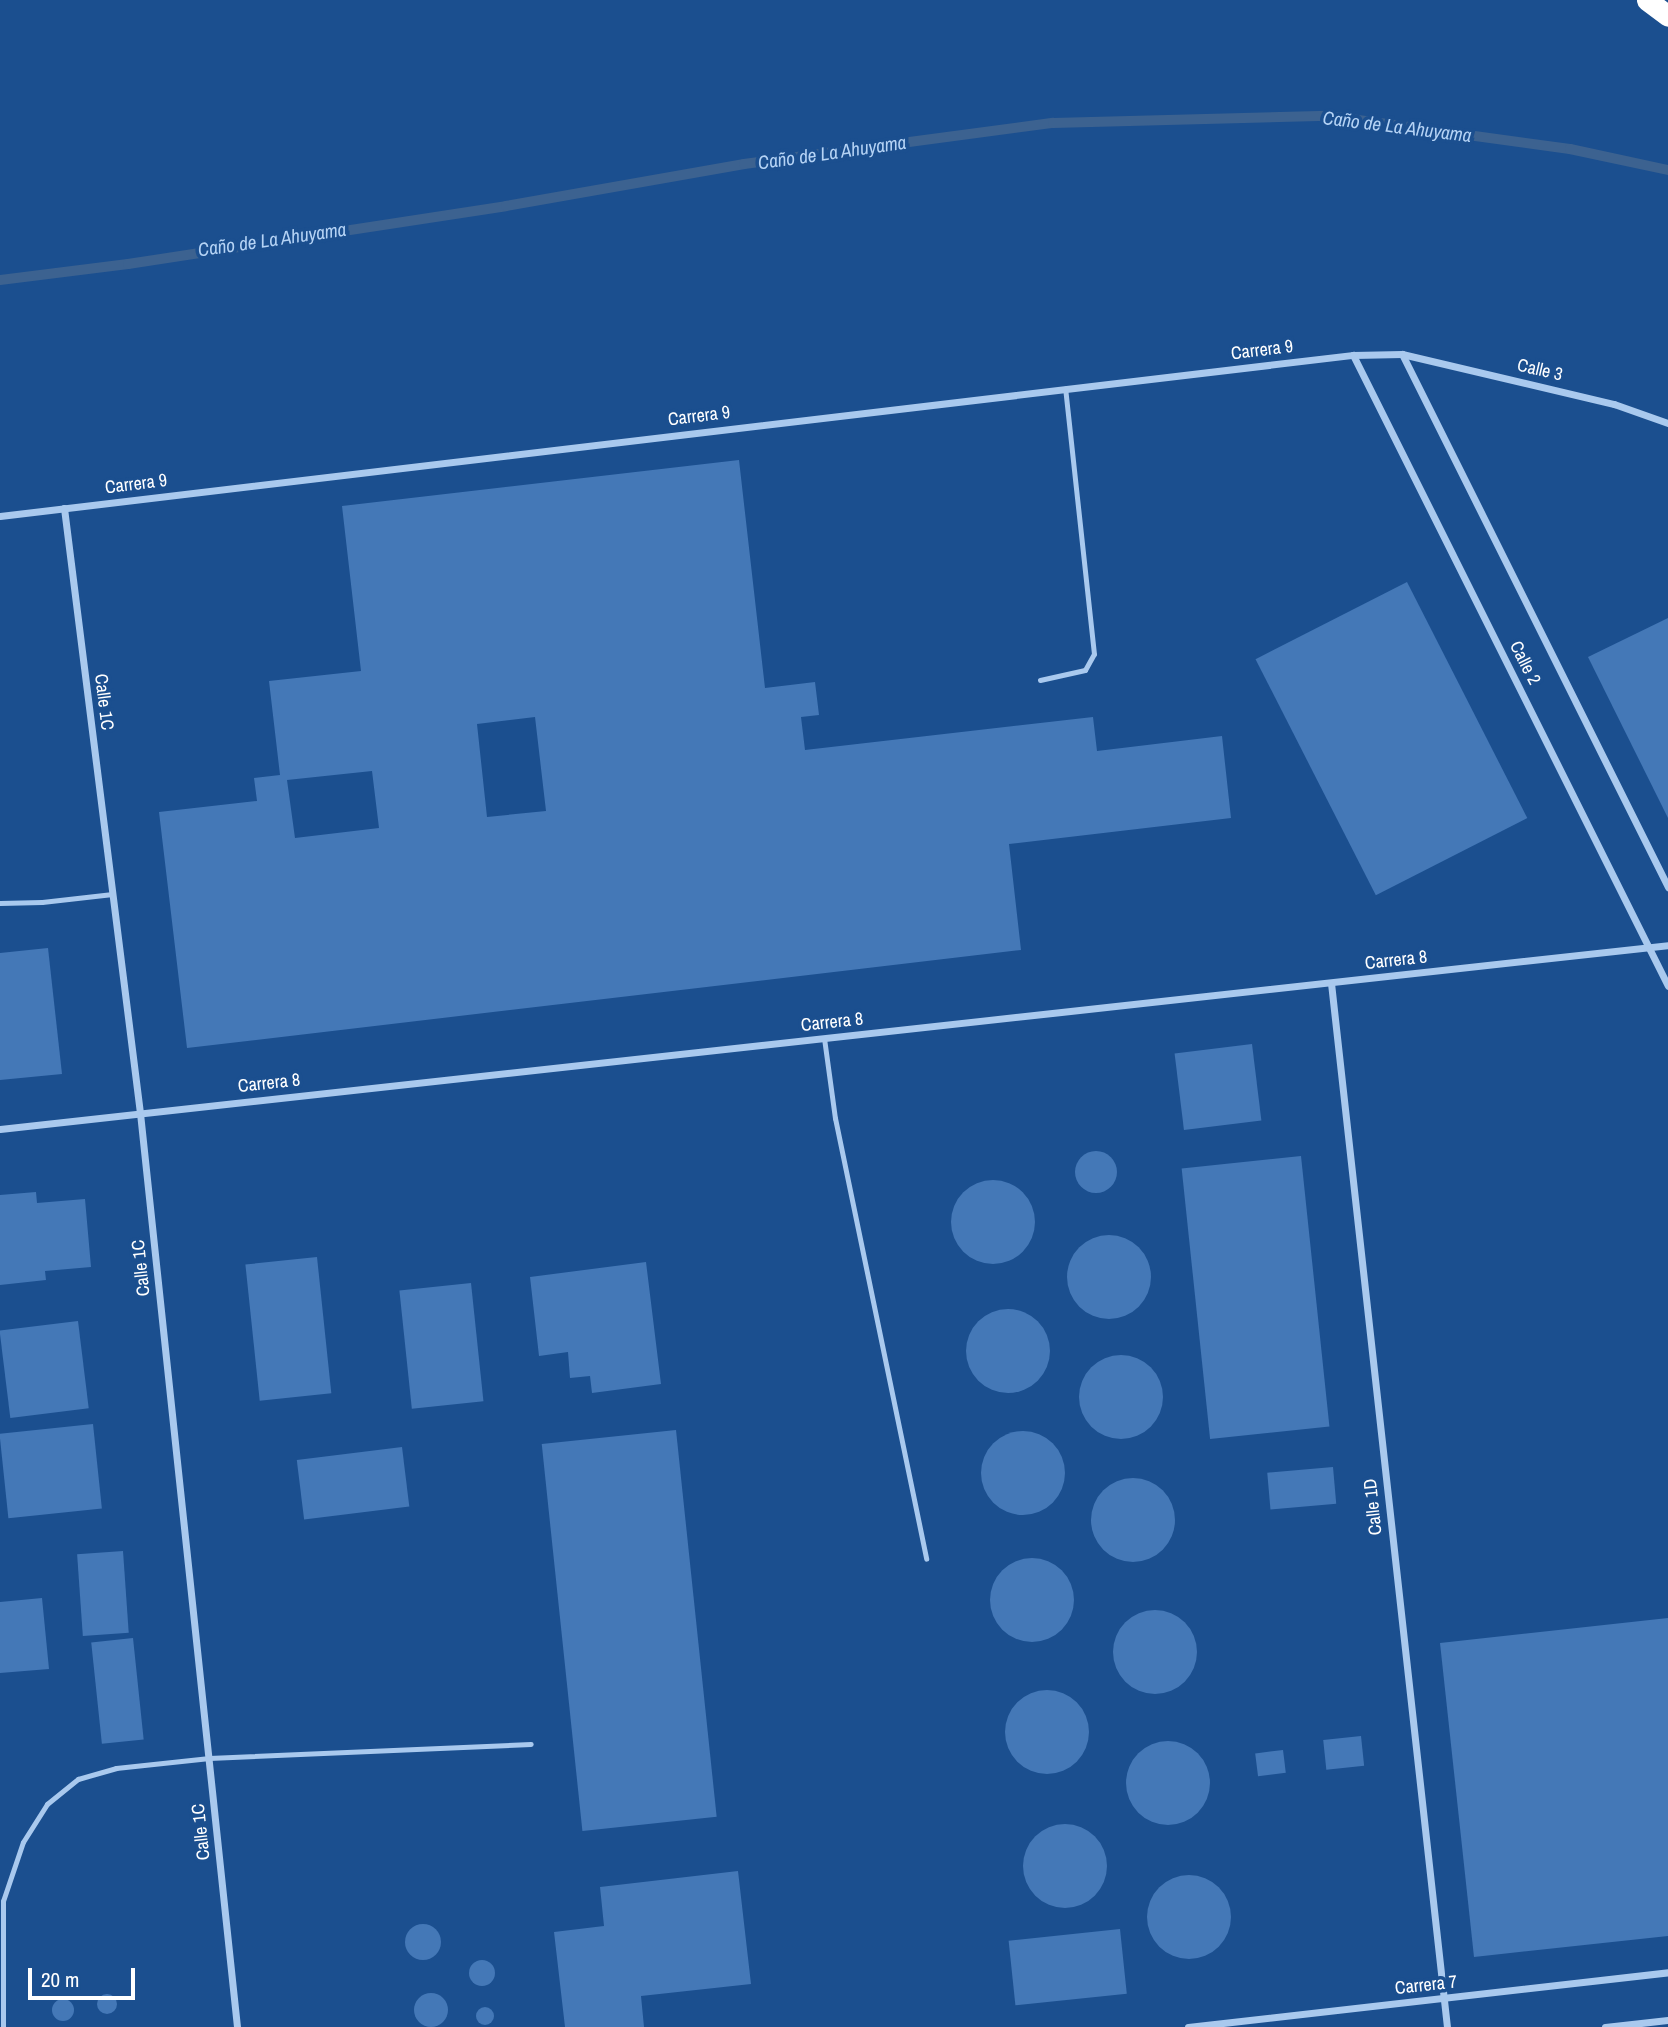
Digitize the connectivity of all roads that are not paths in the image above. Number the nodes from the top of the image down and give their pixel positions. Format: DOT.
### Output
graph roads {
  1 [pos="1647,0"];
  2 [pos="1668,16"];
  3 [pos="1402,354"];
  4 [pos="1353,355"];
  5 [pos="1065,389"];
  6 [pos="1668,423"];
  7 [pos="64,508"];
  8 [pos="0,516"];
  9 [pos="1040,680"];
  10 [pos="1668,887"];
  11 [pos="113,894"];
  12 [pos="0,903"];
  13 [pos="1668,945"];
  14 [pos="1650,947"];
  15 [pos="1331,983"];
  16 [pos="1668,986"];
  17 [pos="824,1038"];
  18 [pos="140,1113"];
  19 [pos="0,1129"];
  20 [pos="926,1559"];
  21 [pos="531,1744"];
  22 [pos="209,1758"];
  23 [pos="1668,1972"];
  24 [pos="1444,1999"];
  25 [pos="1668,2020"];
  26 [pos="3,2027"];
  27 [pos="237,2027"];
  28 [pos="1188,2027"];
  29 [pos="1447,2027"];
  30 [pos="1605,2027"];
  1 -- 2 [label="highway"];
  3 -- 4 [label="street, Carrera 9"];
  3 -- 6 [label="street, Calle 3"];
  3 -- 10 [label="street, Calle 2"];
  4 -- 5 [label="street, Carrera 9"];
  4 -- 14 [label="street, Calle 2"];
  5 -- 7 [label="street, Carrera 9"];
  5 -- 9 [label="lane"];
  7 -- 8 [label="street, Carrera 9"];
  7 -- 11 [label="street, Calle 1C"];
  11 -- 12 [label="lane"];
  11 -- 18 [label="street, Calle 1C"];
  13 -- 14 [label="street, Carrera 8"];
  14 -- 15 [label="street, Carrera 8"];
  14 -- 16 [label="street, Calle 2"];
  15 -- 17 [label="street, Carrera 8"];
  15 -- 24 [label="street, Calle 1D"];
  17 -- 18 [label="street, Carrera 8"];
  17 -- 20 [label="lane"];
  18 -- 19 [label="street, Carrera 8"];
  18 -- 22 [label="street, Calle 1C"];
  21 -- 22 [label="lane"];
  22 -- 26 [label="lane"];
  22 -- 27 [label="street, Calle 1C"];
  23 -- 24 [label="street, Carrera 7"];
  24 -- 28 [label="street, Carrera 7"];
  24 -- 29 [label="street, Calle 1D"];
  25 -- 30 [label="street"];
}
